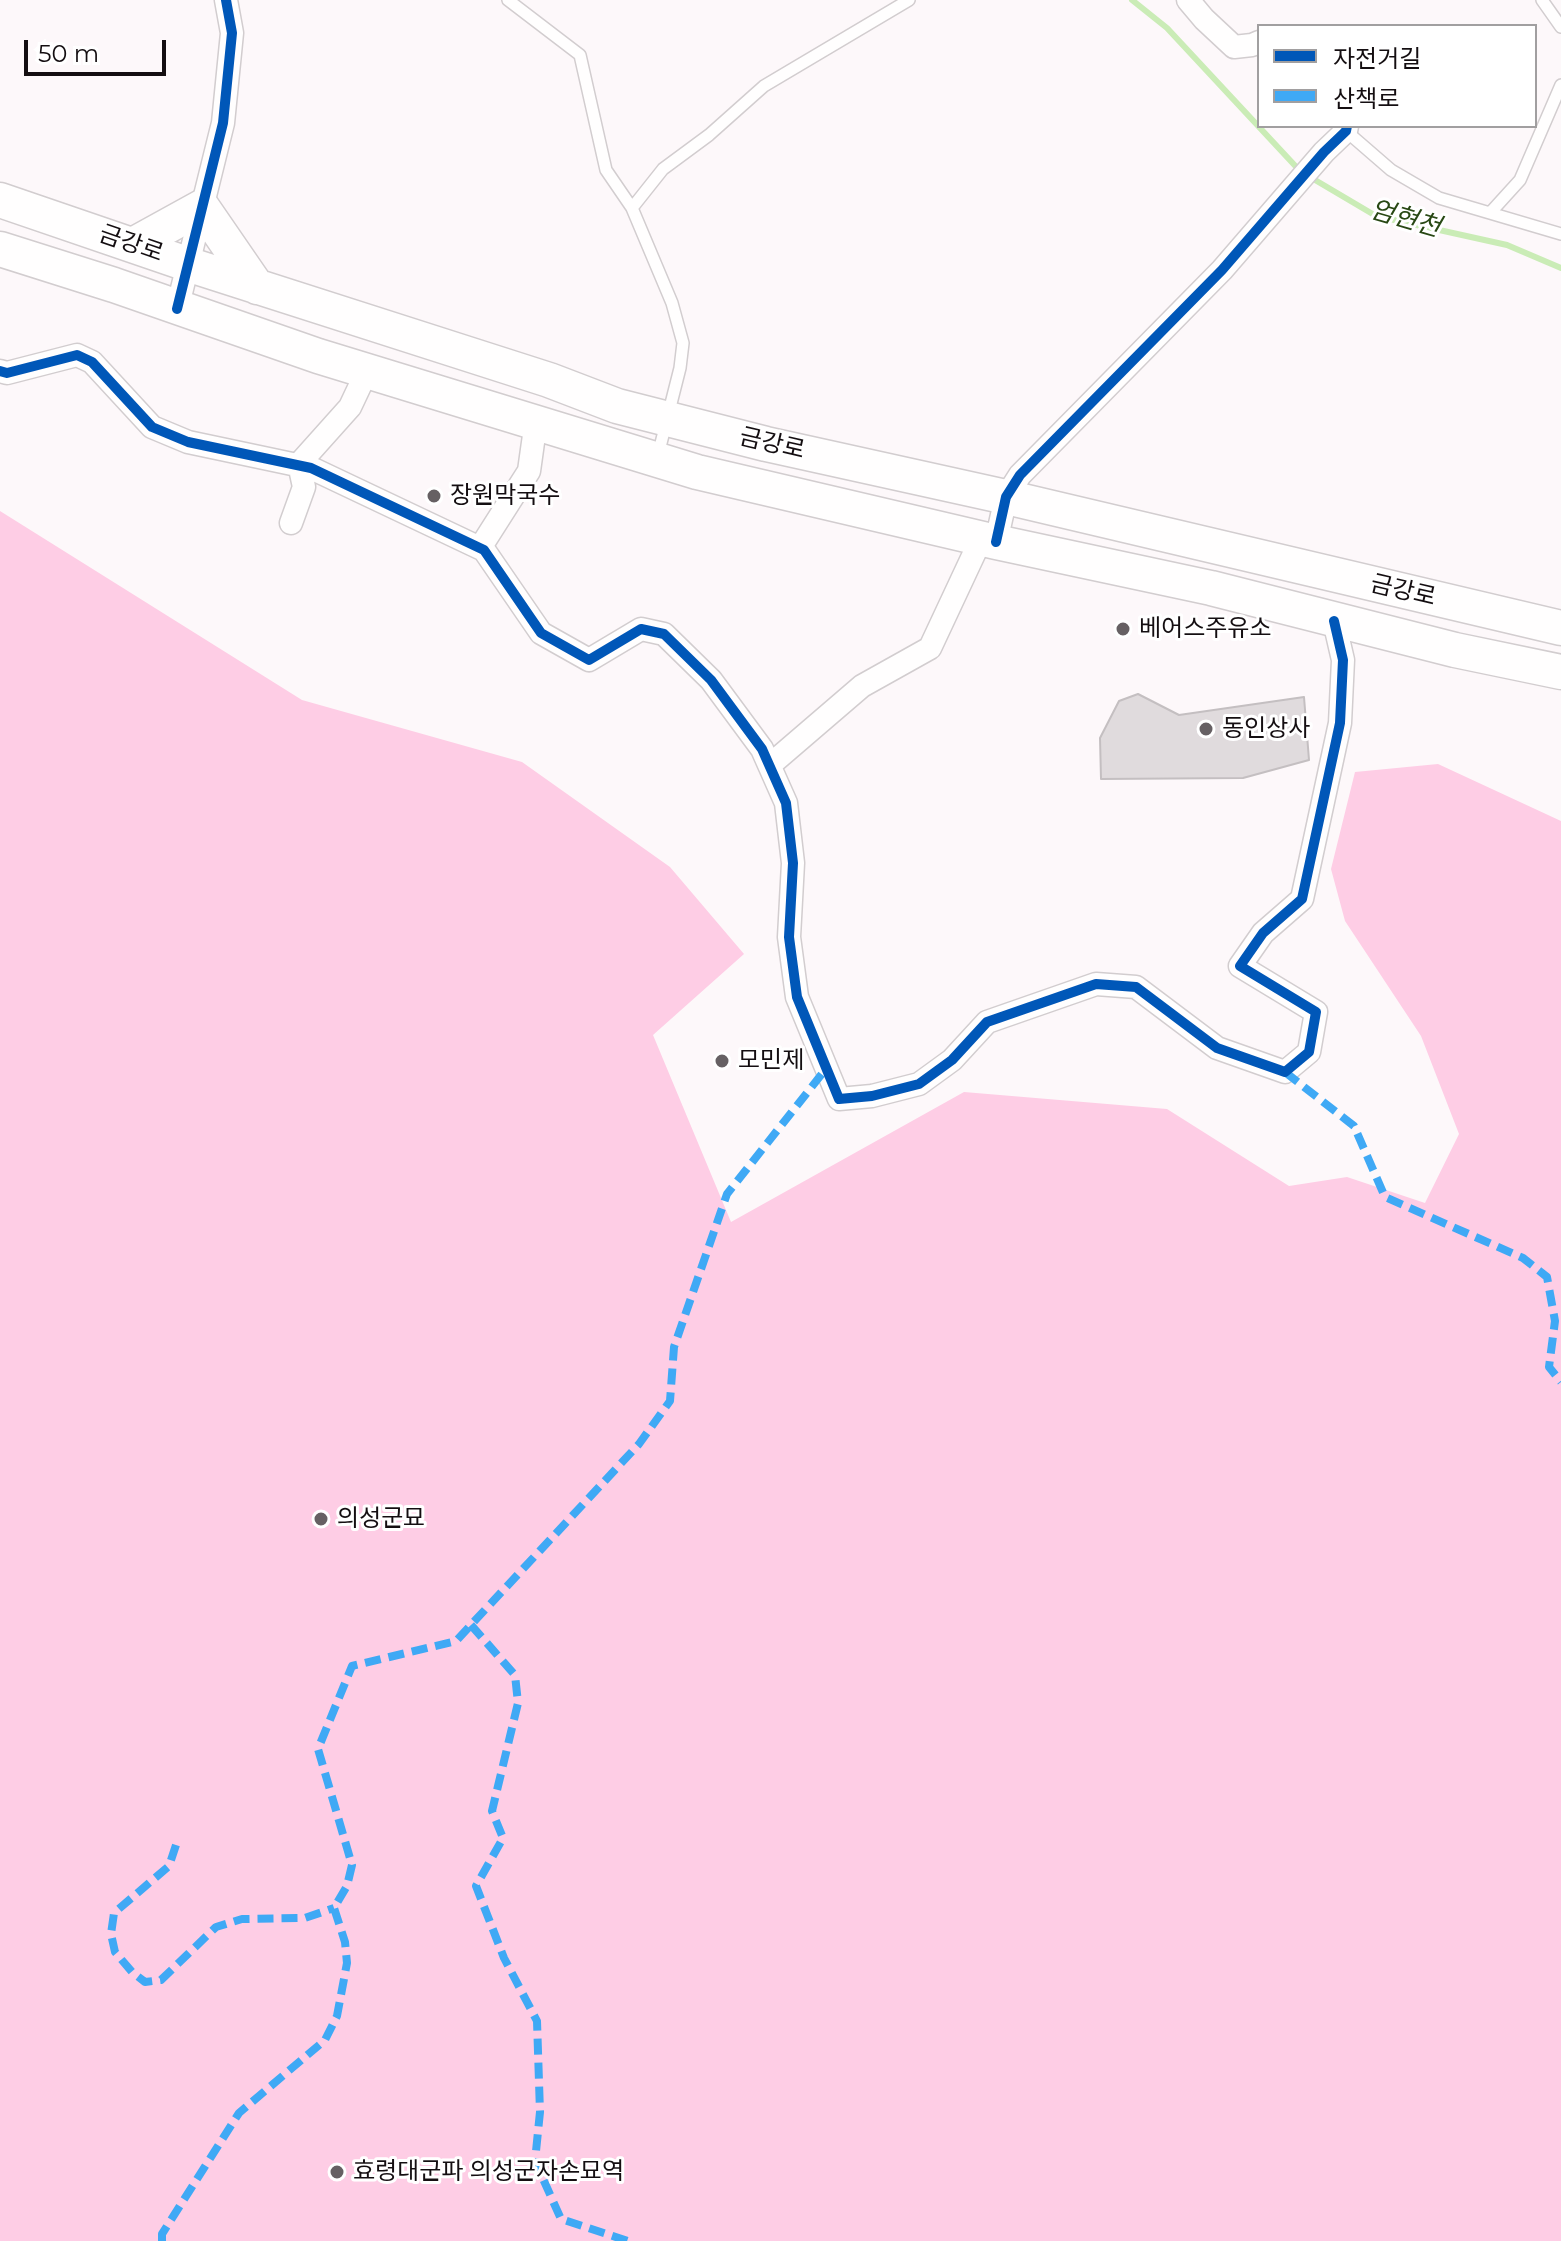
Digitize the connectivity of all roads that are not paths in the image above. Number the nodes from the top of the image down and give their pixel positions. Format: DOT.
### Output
graph roads {
  1 [pos="226,0"];
  2 [pos="508,0"];
  3 [pos="909,0"];
  4 [pos="1188,0"];
  5 [pos="1542,0"];
  6 [pos="1561,27"];
  7 [pos="1257,43"];
  8 [pos="1561,85"];
  9 [pos="1346,129"];
  10 [pos="0,200"];
  11 [pos="202,207"];
  12 [pos="632,208"];
  13 [pos="1490,213"];
  14 [pos="1561,234"];
  15 [pos="133,245"];
  16 [pos="0,249"];
  17 [pos="190,265"];
  18 [pos="257,287"];
  19 [pos="177,309"];
  20 [pos="0,371"];
  21 [pos="367,371"];
  22 [pos="668,418"];
  23 [pos="536,421"];
  24 [pos="657,459"];
  25 [pos="299,464"];
  26 [pos="1006,497"];
  27 [pos="291,523"];
  28 [pos="988,540"];
  29 [pos="480,548"];
  30 [pos="1334,621"];
  31 [pos="1561,628"];
  32 [pos="1561,672"];
  33 [pos="770,765"];
  1 -- 11 [label="street"];
  2 -- 12 [label="lane"];
  3 -- 12 [label="lane"];
  4 -- 7 [label="street"];
  5 -- 6 [label="lane"];
  8 -- 13 [label="lane"];
  9 -- 13 [label="lane"];
  9 -- 26 [label="street"];
  10 -- 15 [label="main road, 금강로"];
  11 -- 15 [label="main road"];
  11 -- 17 [label="street"];
  11 -- 18 [label="main road"];
  12 -- 22 [label="lane"];
  13 -- 14 [label="lane"];
  15 -- 17 [label="main road, 금강로"];
  16 -- 19 [label="main road, 금강로"];
  17 -- 18 [label="main road, 금강로"];
  17 -- 19 [label="street"];
  18 -- 22 [label="main road, 금강로"];
  19 -- 21 [label="main road, 금강로"];
  20 -- 25 [label="street"];
  21 -- 23 [label="main road, 금강로"];
  21 -- 25 [label="street"];
  22 -- 24 [label="lane"];
  22 -- 26 [label="main road, 금강로"];
  23 -- 24 [label="main road, 금강로"];
  23 -- 29 [label="street"];
  24 -- 28 [label="main road, 금강로"];
  25 -- 27 [label="street"];
  25 -- 29 [label="street"];
  26 -- 28 [label="street"];
  26 -- 31 [label="main road, 금강로"];
  28 -- 30 [label="main road, 금강로"];
  28 -- 33 [label="street"];
  29 -- 33 [label="street"];
  30 -- 32 [label="main road, 금강로"];
  30 -- 33 [label="street"];
}
